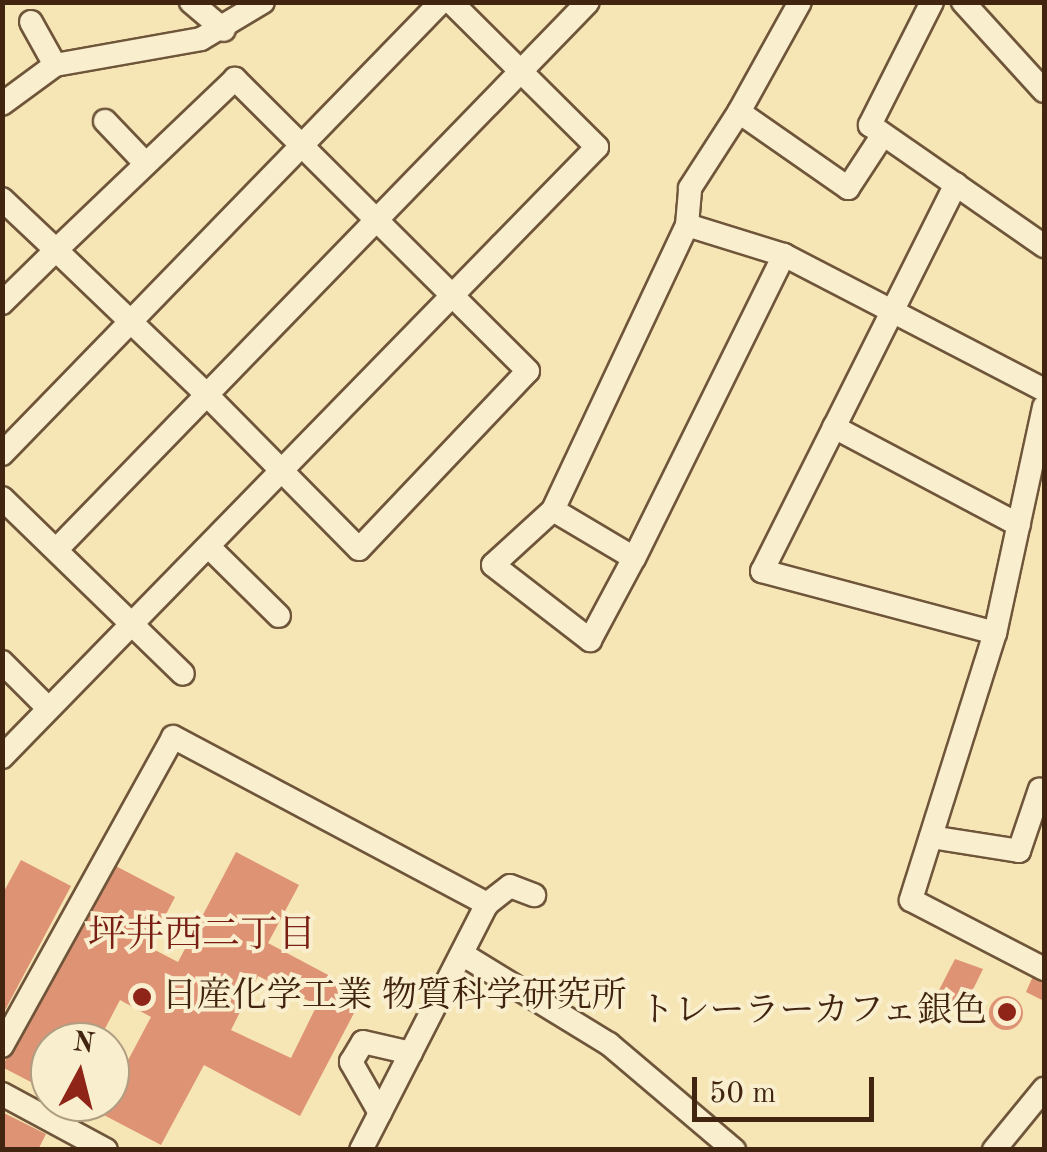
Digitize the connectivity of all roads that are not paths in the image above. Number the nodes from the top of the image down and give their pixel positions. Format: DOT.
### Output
graph roads {
  1 [pos="191,2"];
  2 [pos="263,2"];
  3 [pos="441,2"];
  4 [pos="450,2"];
  5 [pos="588,2"];
  6 [pos="800,2"];
  7 [pos="932,2"];
  8 [pos="963,2"];
  9 [pos="31,22"];
  10 [pos="224,30"];
  11 [pos="55,65"];
  12 [pos="523,70"];
  13 [pos="1044,92"];
  14 [pos="3,102"];
  15 [pos="739,112"];
  16 [pos="106,120"];
  17 [pos="882,136"];
  18 [pos="298,150"];
  19 [pos="146,164"];
  20 [pos="956,184"];
  21 [pos="2,199"];
  22 [pos="372,224"];
  23 [pos="688,225"];
  24 [pos="1044,246"];
  25 [pos="56,250"];
  26 [pos="784,255"];
  27 [pos="449,298"];
  28 [pos="2,303"];
  29 [pos="894,307"];
  30 [pos="131,322"];
  31 [pos="1044,390"];
  32 [pos="207,395"];
  33 [pos="1044,407"];
  34 [pos="834,427"];
  35 [pos="2,454"];
  36 [pos="282,472"];
  37 [pos="2,498"];
  38 [pos="553,510"];
  39 [pos="1019,525"];
  40 [pos="209,548"];
  41 [pos="57,550"];
  42 [pos="634,558"];
  43 [pos="278,616"];
  44 [pos="134,624"];
  45 [pos="995,632"];
  46 [pos="2,662"];
  47 [pos="183,674"];
  48 [pos="48,708"];
  49 [pos="2,757"];
  50 [pos="1040,789"];
  51 [pos="931,838"];
  52 [pos="534,894"];
  53 [pos="487,904"];
  54 [pos="462,954"];
  55 [pos="1044,969"];
  56 [pos="2,1046"];
  57 [pos="411,1053"];
  58 [pos="1044,1089"];
  59 [pos="2,1094"];
  60 [pos="380,1113"];
  61 [pos="106,1150"];
  62 [pos="361,1150"];
  63 [pos="734,1150"];
  64 [pos="994,1150"];
  1 -- 10 [label="street"];
  2 -- 10 [label="street"];
  3 -- 18 [label="street"];
  4 -- 12 [label="street"];
  5 -- 12 [label="street"];
  6 -- 15 [label="street"];
  7 -- 17 [label="street"];
  8 -- 13 [label="street"];
  9 -- 11 [label="street"];
  10 -- 11 [label="street"];
  11 -- 14 [label="street"];
  12 -- 22 [label="street"];
  12 -- 27 [label="street"];
  15 -- 17 [label="street"];
  15 -- 23 [label="street"];
  16 -- 19 [label="street"];
  17 -- 20 [label="street"];
  18 -- 19 [label="street"];
  18 -- 22 [label="street"];
  18 -- 30 [label="street"];
  19 -- 25 [label="street"];
  20 -- 24 [label="street"];
  20 -- 29 [label="street"];
  21 -- 25 [label="street"];
  22 -- 27 [label="street"];
  22 -- 32 [label="street"];
  23 -- 26 [label="street"];
  23 -- 38 [label="street"];
  25 -- 28 [label="street"];
  25 -- 30 [label="street"];
  26 -- 29 [label="street"];
  26 -- 42 [label="street"];
  27 -- 36 [label="street"];
  27 -- 36 [label="street"];
  29 -- 31 [label="street"];
  29 -- 34 [label="street"];
  30 -- 32 [label="street"];
  30 -- 35 [label="street"];
  32 -- 36 [label="street"];
  32 -- 41 [label="street"];
  33 -- 39 [label="street"];
  34 -- 39 [label="street"];
  34 -- 45 [label="street"];
  36 -- 40 [label="street"];
  37 -- 41 [label="street"];
  38 -- 42 [label="street"];
  38 -- 42 [label="street"];
  39 -- 45 [label="street"];
  40 -- 43 [label="street"];
  40 -- 44 [label="street"];
  41 -- 44 [label="street"];
  44 -- 47 [label="street"];
  44 -- 48 [label="street"];
  45 -- 51 [label="street"];
  46 -- 48 [label="street"];
  48 -- 49 [label="street"];
  50 -- 51 [label="street"];
  51 -- 55 [label="street"];
  52 -- 53 [label="street"];
  53 -- 54 [label="street"];
  53 -- 56 [label="street"];
  54 -- 57 [label="street"];
  54 -- 63 [label="street"];
  57 -- 60 [label="street"];
  57 -- 60 [label="street"];
  58 -- 64 [label="street"];
  59 -- 61 [label="street"];
  60 -- 62 [label="street"];
}
